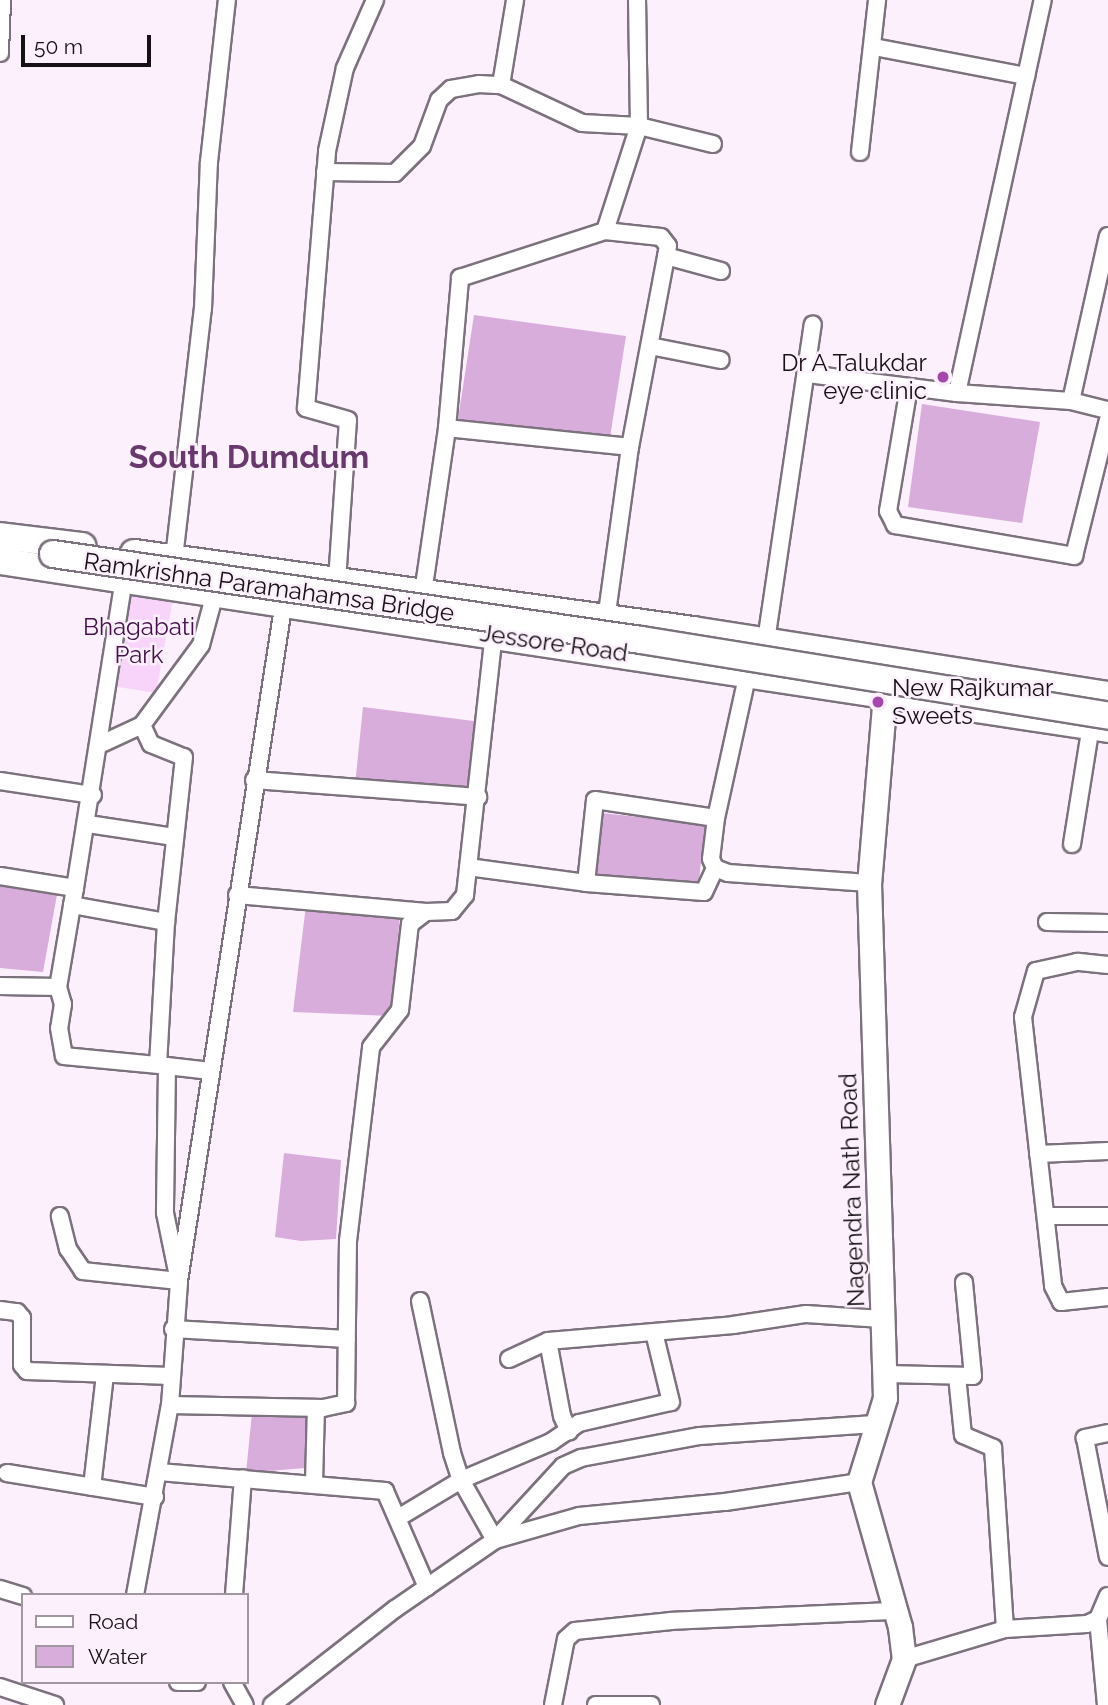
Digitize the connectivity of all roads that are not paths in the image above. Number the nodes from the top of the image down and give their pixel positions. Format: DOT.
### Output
graph roads {
  1 [pos="2,0"];
  2 [pos="227,0"];
  3 [pos="375,0"];
  4 [pos="515,0"];
  5 [pos="636,0"];
  6 [pos="877,0"];
  7 [pos="1043,0"];
  8 [pos="1,31"];
  9 [pos="874,47"];
  10 [pos="0,52"];
  11 [pos="1026,76"];
  12 [pos="501,85"];
  13 [pos="639,126"];
  14 [pos="713,144"];
  15 [pos="860,152"];
  16 [pos="325,173"];
  17 [pos="605,231"];
  18 [pos="1108,236"];
  19 [pos="666,256"];
  20 [pos="721,271"];
  21 [pos="813,324"];
  22 [pos="650,346"];
  23 [pos="721,360"];
  24 [pos="808,374"];
  25 [pos="909,387"];
  26 [pos="957,393"];
  27 [pos="1071,401"];
  28 [pos="1108,410"];
  29 [pos="1108,421"];
  30 [pos="447,428"];
  31 [pos="630,447"];
  32 [pos="0,536"];
  33 [pos="28,552"];
  34 [pos="174,558"];
  35 [pos="0,561"];
  36 [pos="124,579"];
  37 [pos="337,580"];
  38 [pos="215,593"];
  39 [pos="423,593"];
  40 [pos="284,601"];
  41 [pos="606,619"];
  42 [pos="494,634"];
  43 [pos="766,641"];
  44 [pos="877,662"];
  45 [pos="746,673"];
  46 [pos="885,694"];
  47 [pos="1108,695"];
  48 [pos="1102,724"];
  49 [pos="142,725"];
  50 [pos="99,745"];
  51 [pos="254,780"];
  52 [pos="0,781"];
  53 [pos="93,794"];
  54 [pos="478,797"];
  55 [pos="716,818"];
  56 [pos="88,824"];
  57 [pos="174,837"];
  58 [pos="1072,844"];
  59 [pos="468,867"];
  60 [pos="715,868"];
  61 [pos="0,876"];
  62 [pos="586,883"];
  63 [pos="869,883"];
  64 [pos="75,888"];
  65 [pos="237,895"];
  66 [pos="72,905"];
  67 [pos="426,912"];
  68 [pos="166,922"];
  69 [pos="1047,922"];
  70 [pos="1108,923"];
  71 [pos="1108,965"];
  72 [pos="0,986"];
  73 [pos="58,987"];
  74 [pos="163,1064"];
  75 [pos="211,1071"];
  76 [pos="1108,1151"];
  77 [pos="1038,1154"];
  78 [pos="60,1216"];
  79 [pos="1046,1216"];
  80 [pos="1108,1216"];
  81 [pos="179,1281"];
  82 [pos="964,1282"];
  83 [pos="1108,1297"];
  84 [pos="419,1301"];
  85 [pos="0,1310"];
  86 [pos="882,1319"];
  87 [pos="173,1329"];
  88 [pos="654,1332"];
  89 [pos="346,1339"];
  90 [pos="548,1341"];
  91 [pos="509,1359"];
  92 [pos="886,1374"];
  93 [pos="105,1375"];
  94 [pos="171,1376"];
  95 [pos="957,1376"];
  96 [pos="170,1405"];
  97 [pos="316,1408"];
  98 [pos="875,1424"];
  99 [pos="569,1431"];
  100 [pos="1108,1433"];
  101 [pos="7,1472"];
  102 [pos="159,1472"];
  103 [pos="243,1478"];
  104 [pos="461,1479"];
  105 [pos="859,1482"];
  106 [pos="314,1483"];
  107 [pos="92,1486"];
  108 [pos="155,1497"];
  109 [pos="398,1518"];
  110 [pos="495,1540"];
  111 [pos="1108,1557"];
  112 [pos="427,1587"];
  113 [pos="0,1589"];
  114 [pos="135,1593"];
  115 [pos="234,1593"];
  116 [pos="21,1595"];
  117 [pos="1108,1597"];
  118 [pos="894,1611"];
  119 [pos="1098,1619"];
  120 [pos="1005,1629"];
  121 [pos="904,1659"];
  122 [pos="233,1684"];
  123 [pos="0,1687"];
  124 [pos="276,1704"];
  125 [pos="55,1705"];
  126 [pos="245,1705"];
  127 [pos="553,1705"];
  128 [pos="596,1705"];
  129 [pos="652,1705"];
  130 [pos="887,1705"];
  131 [pos="1106,1705"];
  1 -- 8 [label="street"];
  2 -- 34 [label="street"];
  3 -- 16 [label="street"];
  4 -- 12 [label="street"];
  5 -- 13 [label="street"];
  6 -- 9 [label="street"];
  7 -- 11 [label="street"];
  8 -- 10 [label="street"];
  9 -- 11 [label="street"];
  9 -- 15 [label="street"];
  11 -- 26 [label="street"];
  12 -- 13 [label="street"];
  12 -- 16 [label="street"];
  13 -- 14 [label="street"];
  13 -- 17 [label="street"];
  16 -- 37 [label="street"];
  17 -- 19 [label="street"];
  17 -- 30 [label="street"];
  18 -- 27 [label="street"];
  19 -- 20 [label="street"];
  19 -- 22 [label="street"];
  21 -- 24 [label="street"];
  22 -- 23 [label="street"];
  22 -- 31 [label="street"];
  24 -- 25 [label="street"];
  24 -- 43 [label="street"];
  25 -- 26 [label="street"];
  25 -- 29 [label="street"];
  26 -- 27 [label="street"];
  27 -- 28 [label="street"];
  30 -- 31 [label="street"];
  30 -- 39 [label="street"];
  31 -- 41 [label="street"];
  32 -- 33 [label="main road, Jessore Road"];
  33 -- 34 [label="main road, Jessore Road"];
  33 -- 35 [label="main road, Jessore Road"];
  33 -- 36 [label="main road, Jessore Road"];
  33 -- 48 [label="main road, Ramkrishna Paramahamsa Bridge, bridge"];
  34 -- 37 [label="main road, Jessore Road"];
  36 -- 38 [label="main road, Jessore Road"];
  36 -- 50 [label="street"];
  37 -- 39 [label="main road, Jessore Road"];
  38 -- 40 [label="main road, Jessore Road"];
  38 -- 49 [label="street"];
  39 -- 41 [label="main road, Jessore Road"];
  40 -- 42 [label="main road, Jessore Road"];
  40 -- 51 [label="street"];
  41 -- 43 [label="main road, Jessore Road"];
  42 -- 45 [label="main road, Jessore Road"];
  42 -- 54 [label="street"];
  43 -- 44 [label="main road, Jessore Road"];
  43 -- 45 [label="street"];
  44 -- 46 [label="street, Nagendra Nath Road"];
  44 -- 47 [label="main road, Jessore Road"];
  45 -- 46 [label="main road, Jessore Road"];
  45 -- 55 [label="street"];
  46 -- 48 [label="main road, Jessore Road"];
  46 -- 63 [label="street, Nagendra Nath Road"];
  48 -- 58 [label="street"];
  49 -- 50 [label="street"];
  49 -- 57 [label="street"];
  50 -- 53 [label="street"];
  51 -- 54 [label="street"];
  51 -- 65 [label="street"];
  52 -- 53 [label="street"];
  53 -- 56 [label="street"];
  54 -- 59 [label="street"];
  55 -- 60 [label="street"];
  55 -- 62 [label="street"];
  56 -- 57 [label="street"];
  56 -- 64 [label="street"];
  57 -- 68 [label="street"];
  59 -- 62 [label="street"];
  59 -- 67 [label="street"];
  60 -- 62 [label="street"];
  60 -- 63 [label="street"];
  61 -- 64 [label="street"];
  63 -- 86 [label="street, Nagendra Nath Road"];
  64 -- 66 [label="street"];
  65 -- 67 [label="street"];
  65 -- 75 [label="street"];
  66 -- 68 [label="street"];
  66 -- 73 [label="street"];
  67 -- 89 [label="street"];
  68 -- 74 [label="street"];
  69 -- 70 [label="street"];
  71 -- 77 [label="street"];
  72 -- 73 [label="street"];
  73 -- 74 [label="street"];
  74 -- 75 [label="street"];
  74 -- 81 [label="street"];
  75 -- 81 [label="street"];
  76 -- 77 [label="street"];
  77 -- 79 [label="street"];
  78 -- 81 [label="street"];
  79 -- 80 [label="street"];
  79 -- 83 [label="street"];
  81 -- 87 [label="street"];
  82 -- 95 [label="street"];
  84 -- 104 [label="street"];
  85 -- 93 [label="street"];
  86 -- 88 [label="street"];
  86 -- 92 [label="street, Nagendra Nath Road"];
  87 -- 89 [label="street"];
  87 -- 94 [label="street"];
  88 -- 90 [label="street"];
  88 -- 99 [label="street"];
  89 -- 97 [label="street"];
  90 -- 91 [label="street"];
  90 -- 99 [label="street"];
  92 -- 95 [label="street"];
  92 -- 98 [label="street, Nagendra Nath Road"];
  93 -- 94 [label="street"];
  93 -- 107 [label="street"];
  94 -- 96 [label="street"];
  95 -- 120 [label="street"];
  96 -- 97 [label="street"];
  96 -- 102 [label="street"];
  97 -- 106 [label="street"];
  98 -- 105 [label="street, Nagendra Nath Road"];
  98 -- 110 [label="street"];
  99 -- 104 [label="street"];
  100 -- 111 [label="street"];
  101 -- 107 [label="street"];
  102 -- 103 [label="street"];
  102 -- 108 [label="street"];
  103 -- 106 [label="street"];
  103 -- 115 [label="street"];
  104 -- 109 [label="street"];
  104 -- 110 [label="street"];
  105 -- 110 [label="street"];
  105 -- 118 [label="street"];
  106 -- 109 [label="street"];
  107 -- 108 [label="street"];
  108 -- 114 [label="street"];
  109 -- 112 [label="street"];
  110 -- 112 [label="street"];
  112 -- 124 [label="street"];
  113 -- 116 [label="street"];
  117 -- 119 [label="street"];
  118 -- 121 [label="street"];
  118 -- 127 [label="street"];
  119 -- 120 [label="street"];
  119 -- 131 [label="street"];
  120 -- 121 [label="street"];
  121 -- 130 [label="street"];
  122 -- 126 [label="street"];
  123 -- 125 [label="street"];
  128 -- 129 [label="street"];
}
